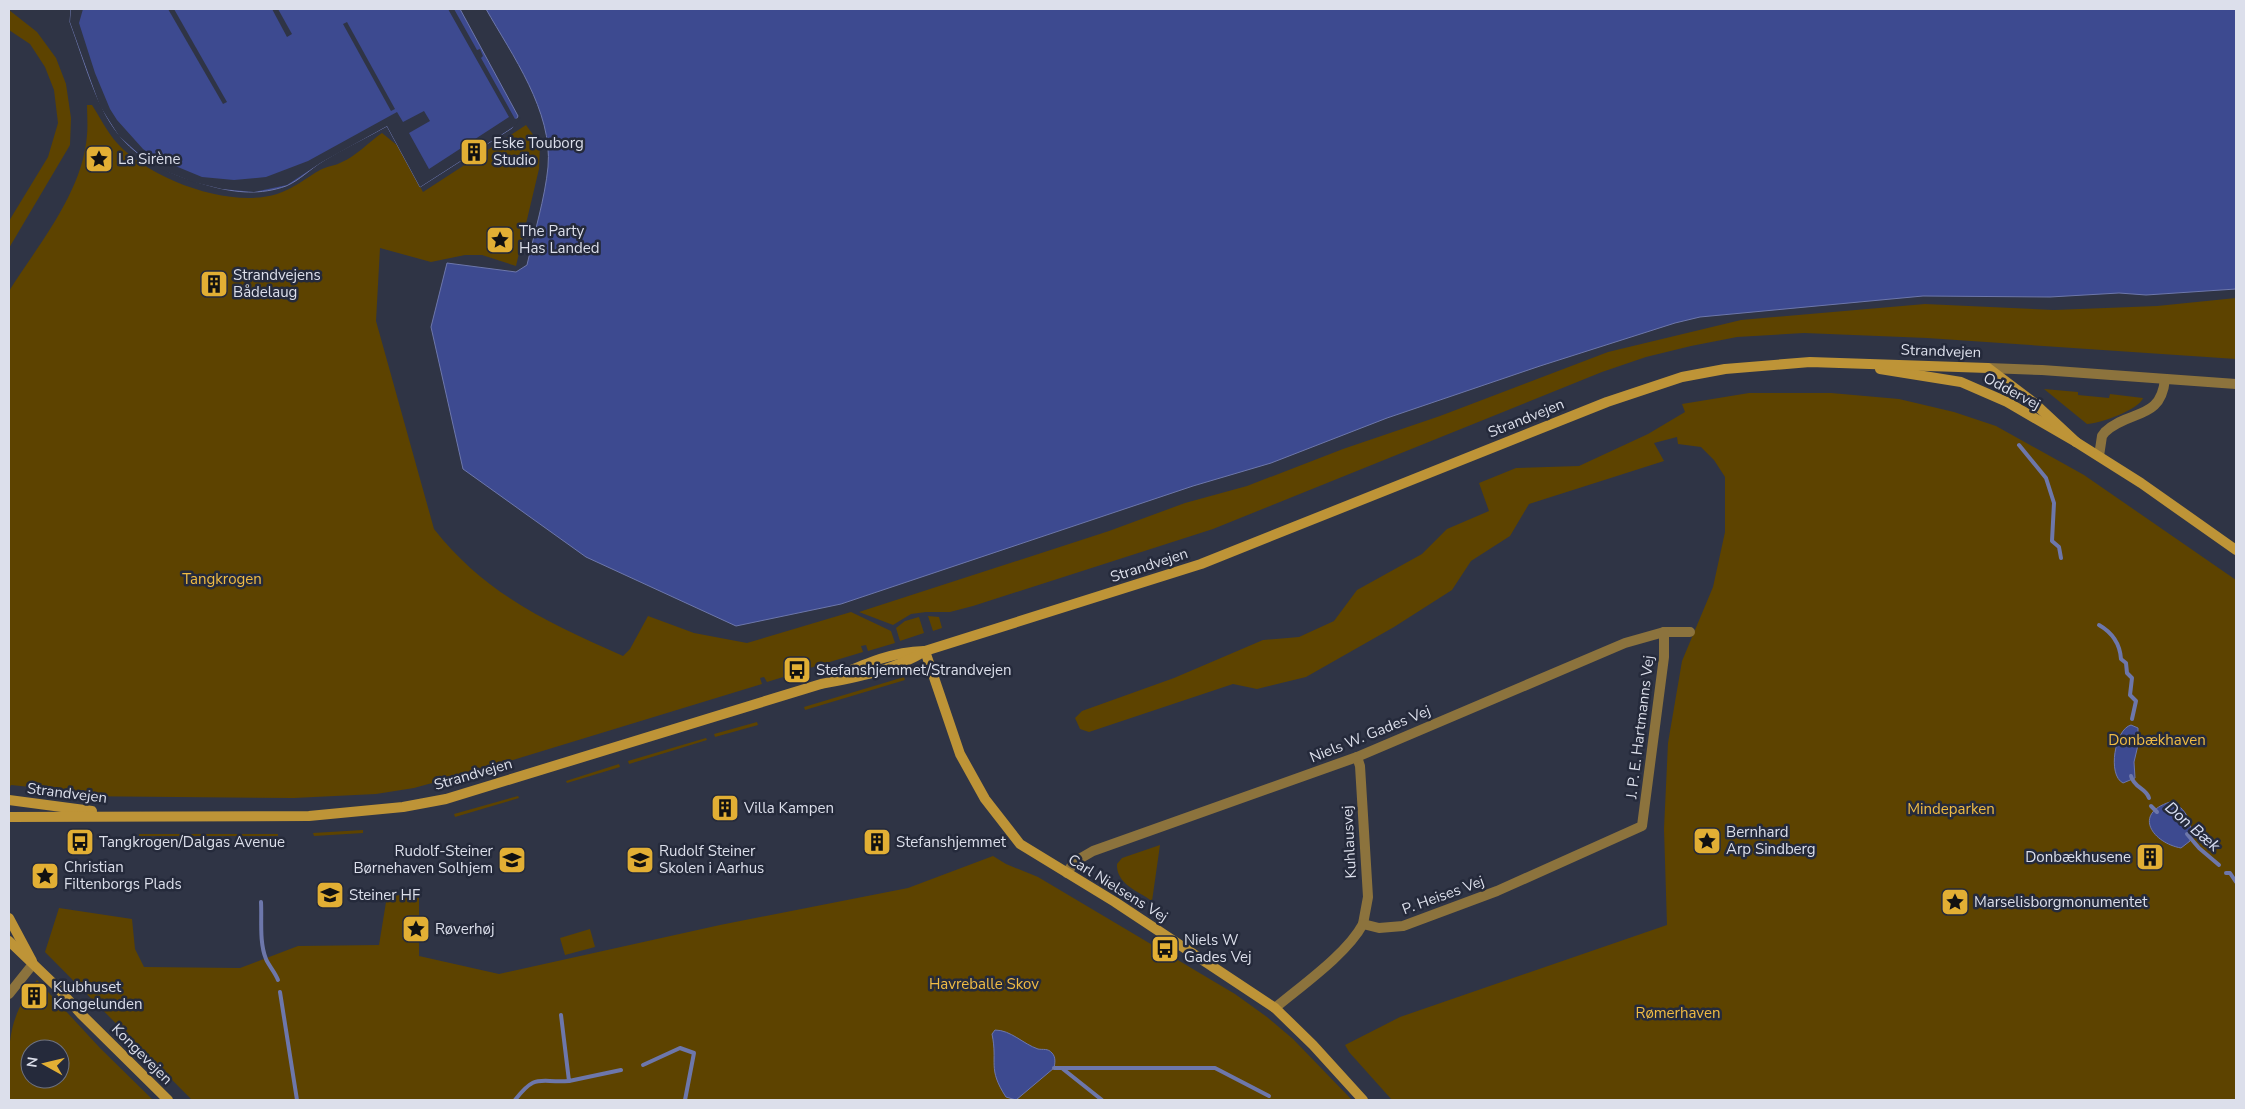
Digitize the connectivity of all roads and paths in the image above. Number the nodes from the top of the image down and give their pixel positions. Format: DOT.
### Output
graph roads {
  1 [pos="1842,362"];
  2 [pos="1988,368"];
  3 [pos="2165,379"];
  4 [pos="2236,384"];
  5 [pos="2076,442"];
  6 [pos="2099,456"];
  7 [pos="2236,550"];
  8 [pos="1664,632"];
  9 [pos="1690,632"];
  10 [pos="925,651"];
  11 [pos="1357,757"];
  12 [pos="9,800"];
  13 [pos="121,815"];
  14 [pos="9,816"];
  15 [pos="1642,826"];
  16 [pos="1067,873"];
  17 [pos="9,918"];
  18 [pos="1363,924"];
  19 [pos="9,942"];
  20 [pos="33,964"];
  21 [pos="9,994"];
  22 [pos="1275,1008"];
  23 [pos="168,1100"];
  24 [pos="1363,1100"];
  1 -- 2 [label="street, Strandvejen"];
  1 -- 5 [label="street, Oddervej"];
  1 -- 10 [label="street, Strandvejen"];
  2 -- 3 [label="street, Strandvejen"];
  2 -- 5 [label="street, Oddervej"];
  3 -- 4 [label="street, Strandvejen"];
  3 -- 6 [label="street"];
  5 -- 6 [label="street, Oddervej"];
  6 -- 7 [label="street, Oddervej"];
  8 -- 9 [label="street, Niels W. Gades Vej"];
  8 -- 11 [label="street, Niels W. Gades Vej"];
  8 -- 15 [label="street, J. P. E. Hartmanns Vej"];
  10 -- 13 [label="street, Strandvejen"];
  10 -- 16 [label="street, Carl Nielsens Vej"];
  11 -- 16 [label="street, Niels W. Gades Vej"];
  11 -- 18 [label="street, Kuhlausvej"];
  12 -- 13 [label="street, Strandvejen"];
  13 -- 14 [label="street, Strandvejen"];
  15 -- 18 [label="street, P. Heises Vej"];
  16 -- 22 [label="street, Carl Nielsens Vej"];
  17 -- 20 [label="street"];
  18 -- 22 [label="street"];
  19 -- 20 [label="street"];
  20 -- 21 [label="street"];
  20 -- 23 [label="street, Kongevejen"];
  22 -- 24 [label="street, Carl Nielsens Vej"];
}
